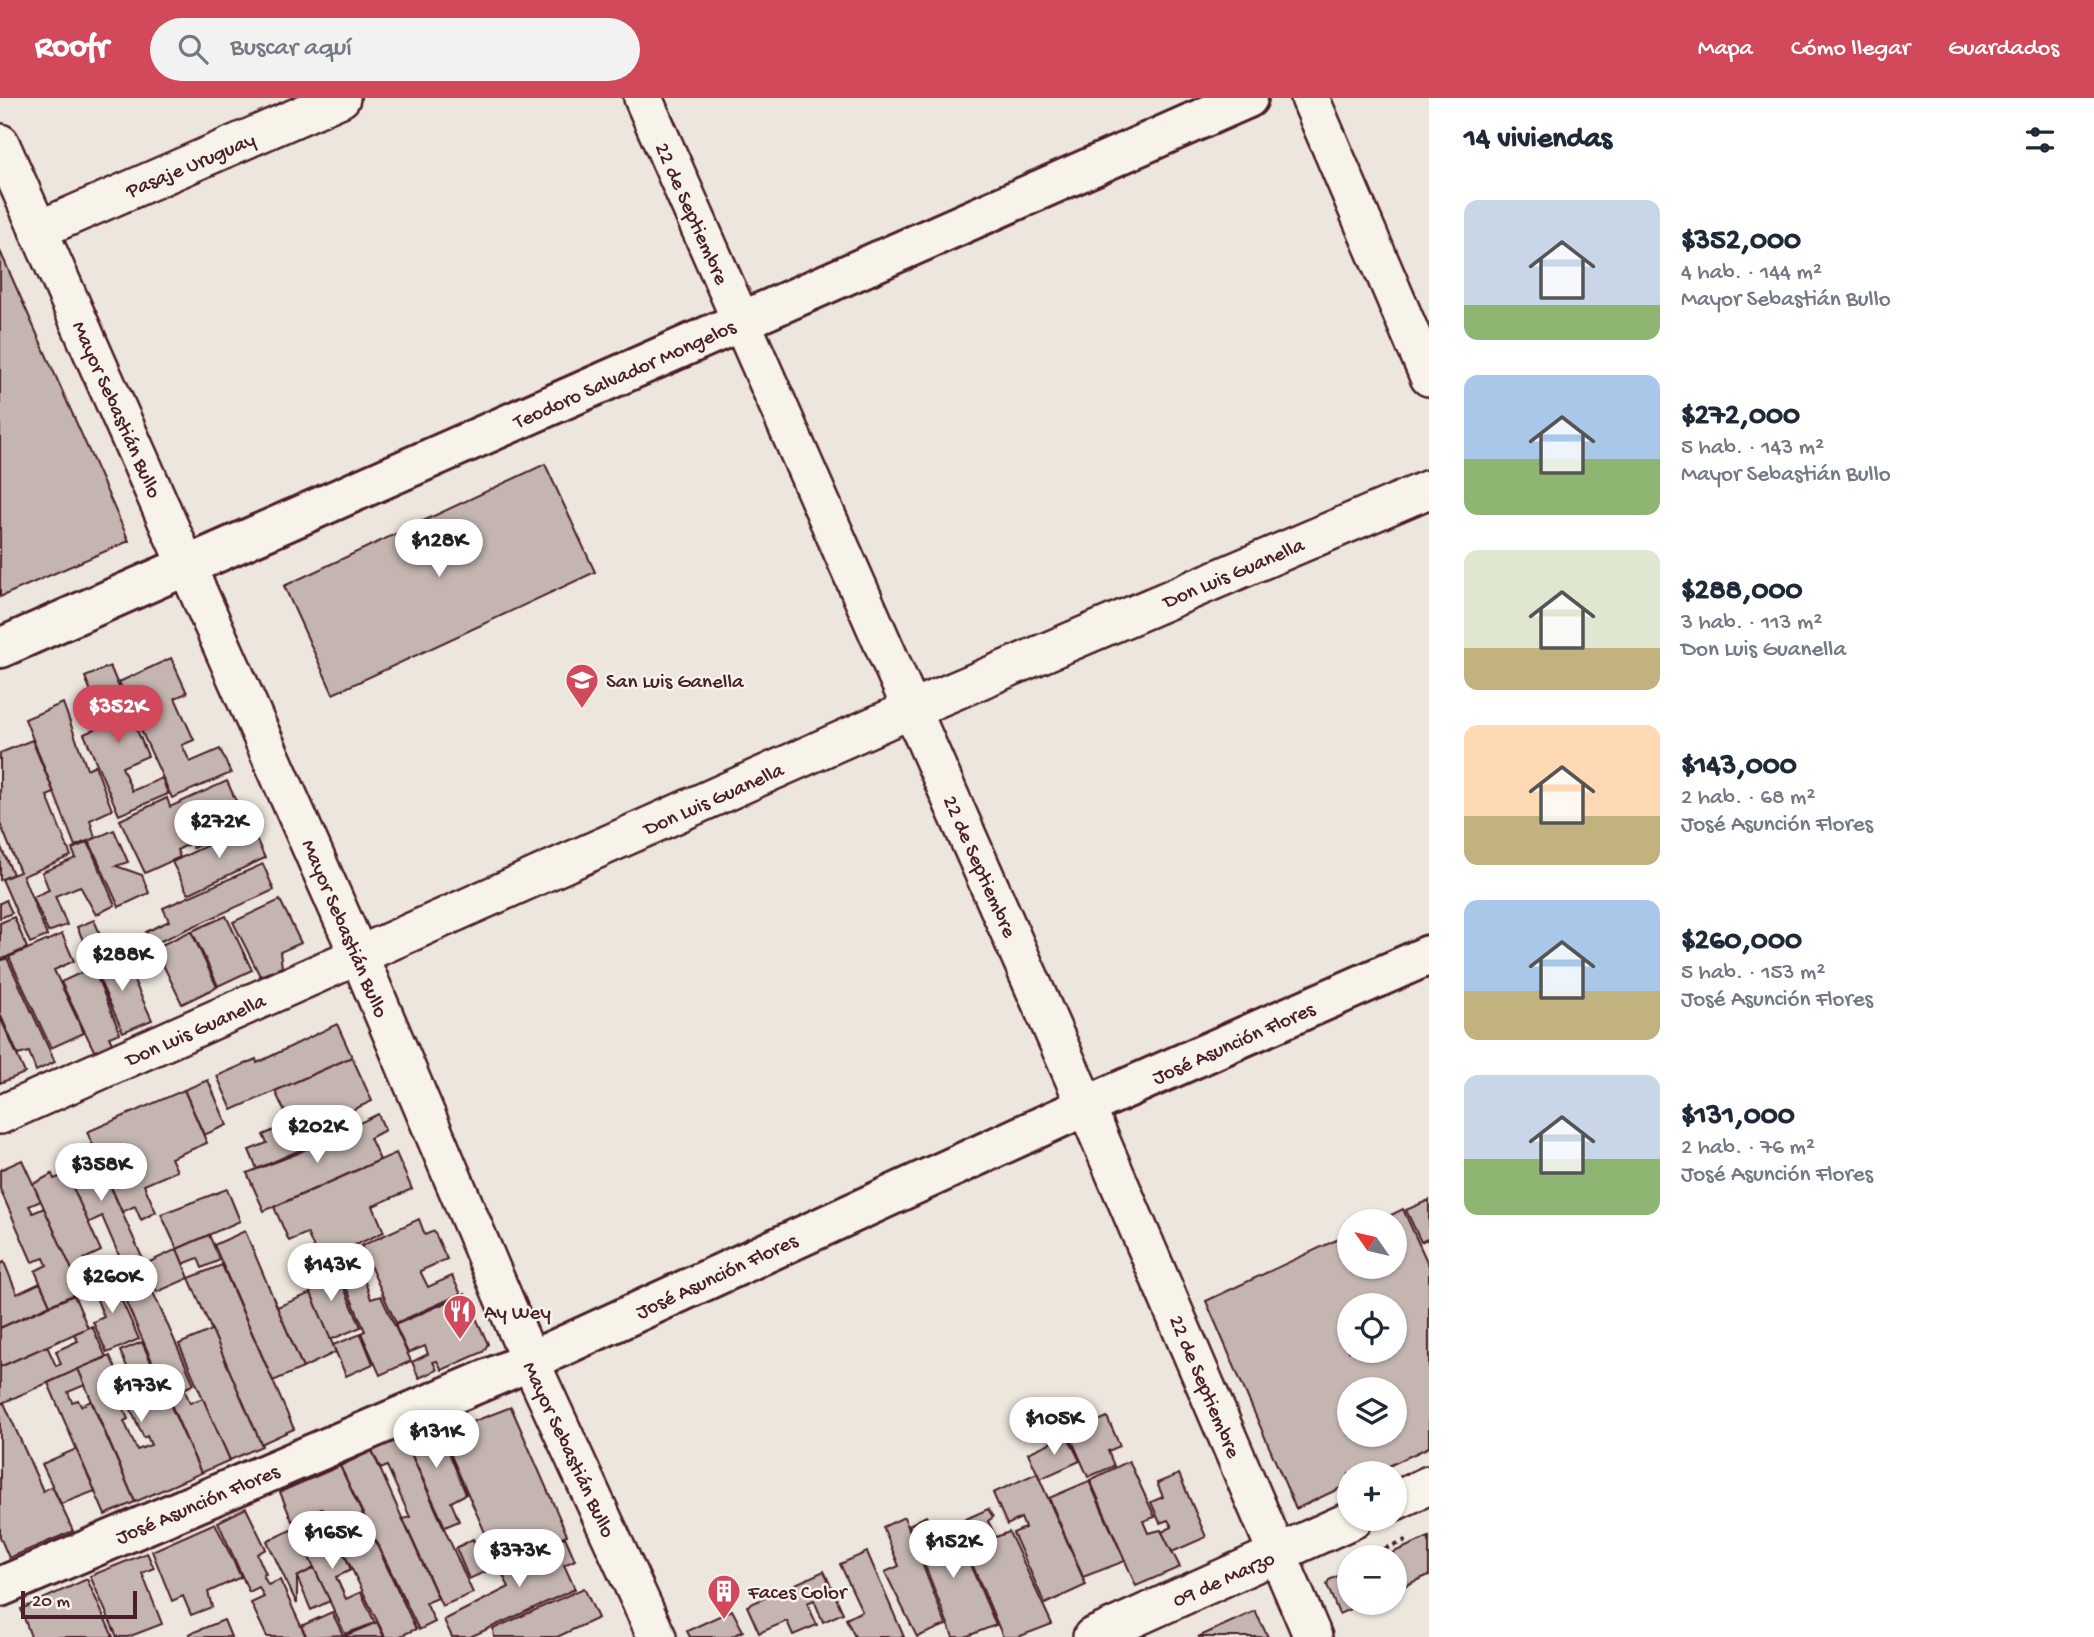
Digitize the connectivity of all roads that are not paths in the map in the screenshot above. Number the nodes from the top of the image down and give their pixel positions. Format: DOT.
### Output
graph roads {
  1 [pos="341,98"];
  2 [pos="643,98"];
  3 [pos="1248,98"];
  4 [pos="1310,98"];
  5 [pos="0,143"];
  6 [pos="38,230"];
  7 [pos="741,322"];
  8 [pos="1429,377"];
  9 [pos="1429,489"];
  10 [pos="187,566"];
  11 [pos="0,648"];
  12 [pos="912,709"];
  13 [pos="1429,955"];
  14 [pos="359,956"];
  15 [pos="1086,1107"];
  16 [pos="0,1115"];
  17 [pos="530,1361"];
  18 [pos="1429,1485"];
  19 [pos="1407,1495"];
  20 [pos="1337,1527"];
  21 [pos="1278,1553"];
  22 [pos="0,1587"];
  23 [pos="657,1637"];
  24 [pos="1092,1637"];
  25 [pos="1313,1637"];
  1 -- 6 [label="street, Pasaje Uruguay"];
  2 -- 7 [label="street, 22 de Septiembre"];
  3 -- 7 [label="street, Teodoro Salvador Mongelos"];
  4 -- 8 [label="street"];
  5 -- 6 [label="street, Mayor Sebastián Bullo"];
  6 -- 10 [label="street, Mayor Sebastián Bullo"];
  7 -- 10 [label="street, Teodoro Salvador Mongelos"];
  7 -- 12 [label="street, 22 de Septiembre"];
  9 -- 12 [label="street, Don Luis Guanella"];
  10 -- 11 [label="street, Teodoro Salvador Mongelos"];
  10 -- 14 [label="street, Mayor Sebastián Bullo"];
  12 -- 14 [label="street, Don Luis Guanella"];
  12 -- 15 [label="street, 22 de Septiembre"];
  13 -- 15 [label="street, José Asunción Flores"];
  14 -- 16 [label="street, Don Luis Guanella"];
  14 -- 17 [label="street, Mayor Sebastián Bullo"];
  15 -- 17 [label="street, José Asunción Flores"];
  15 -- 21 [label="street, 22 de Septiembre"];
  17 -- 22 [label="street, José Asunción Flores"];
  17 -- 23 [label="street, Mayor Sebastián Bullo"];
  18 -- 19 [label="street"];
  20 -- 21 [label="street, 09 de Marzo"];
  21 -- 24 [label="street, 09 de Marzo"];
  21 -- 25 [label="street, 22 de Septiembre"];
}
